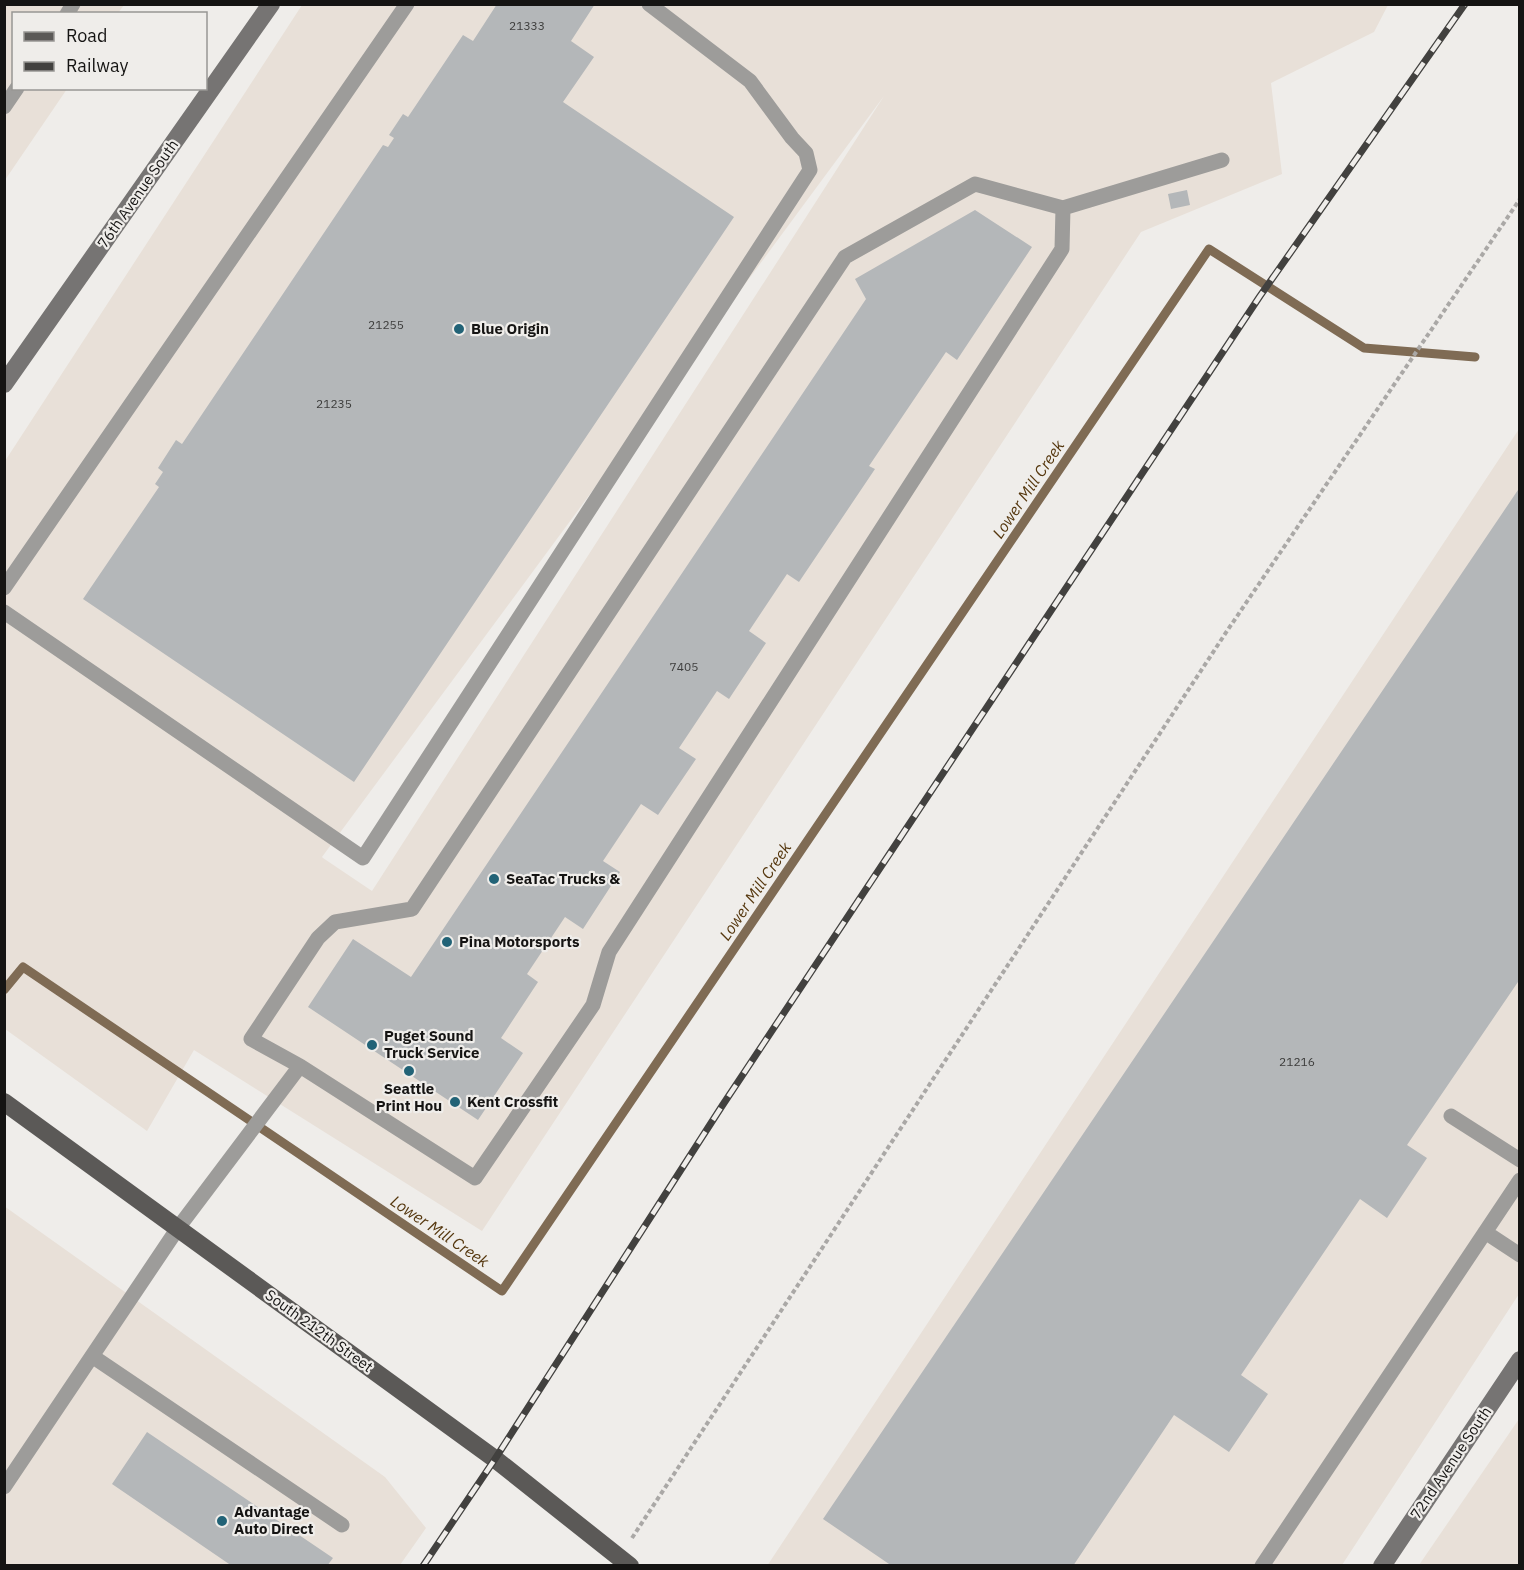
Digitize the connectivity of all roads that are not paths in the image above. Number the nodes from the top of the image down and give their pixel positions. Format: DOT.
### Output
graph roads {
  1 [pos="271,4"];
  2 [pos="407,4"];
  3 [pos="649,4"];
  4 [pos="16,90"];
  5 [pos="4,107"];
  6 [pos="1222,160"];
  7 [pos="1063,208"];
  8 [pos="4,384"];
  9 [pos="4,588"];
  10 [pos="4,612"];
  11 [pos="300,1066"];
  12 [pos="4,1102"];
  13 [pos="1451,1116"];
  14 [pos="1520,1160"];
  15 [pos="1520,1180"];
  16 [pos="178,1228"];
  17 [pos="1485,1232"];
  18 [pos="1520,1255"];
  19 [pos="93,1356"];
  20 [pos="1520,1360"];
  21 [pos="4,1487"];
  22 [pos="342,1525"];
  23 [pos="630,1566"];
  24 [pos="1262,1566"];
  25 [pos="1382,1566"];
  1 -- 8 [label="street, 76th Avenue South"];
  2 -- 9 [label="lane"];
  3 -- 10 [label="lane"];
  4 -- 5 [label="lane"];
  6 -- 7 [label="lane"];
  7 -- 11 [label="lane"];
  7 -- 11 [label="lane"];
  11 -- 16 [label="lane"];
  12 -- 16 [label="main road, South 212th Street"];
  13 -- 14 [label="lane"];
  15 -- 17 [label="lane"];
  16 -- 19 [label="lane"];
  16 -- 23 [label="main road, South 212th Street"];
  17 -- 18 [label="lane"];
  17 -- 24 [label="lane"];
  19 -- 21 [label="lane"];
  19 -- 22 [label="lane"];
  20 -- 25 [label="street, 72nd Avenue South"];
}
